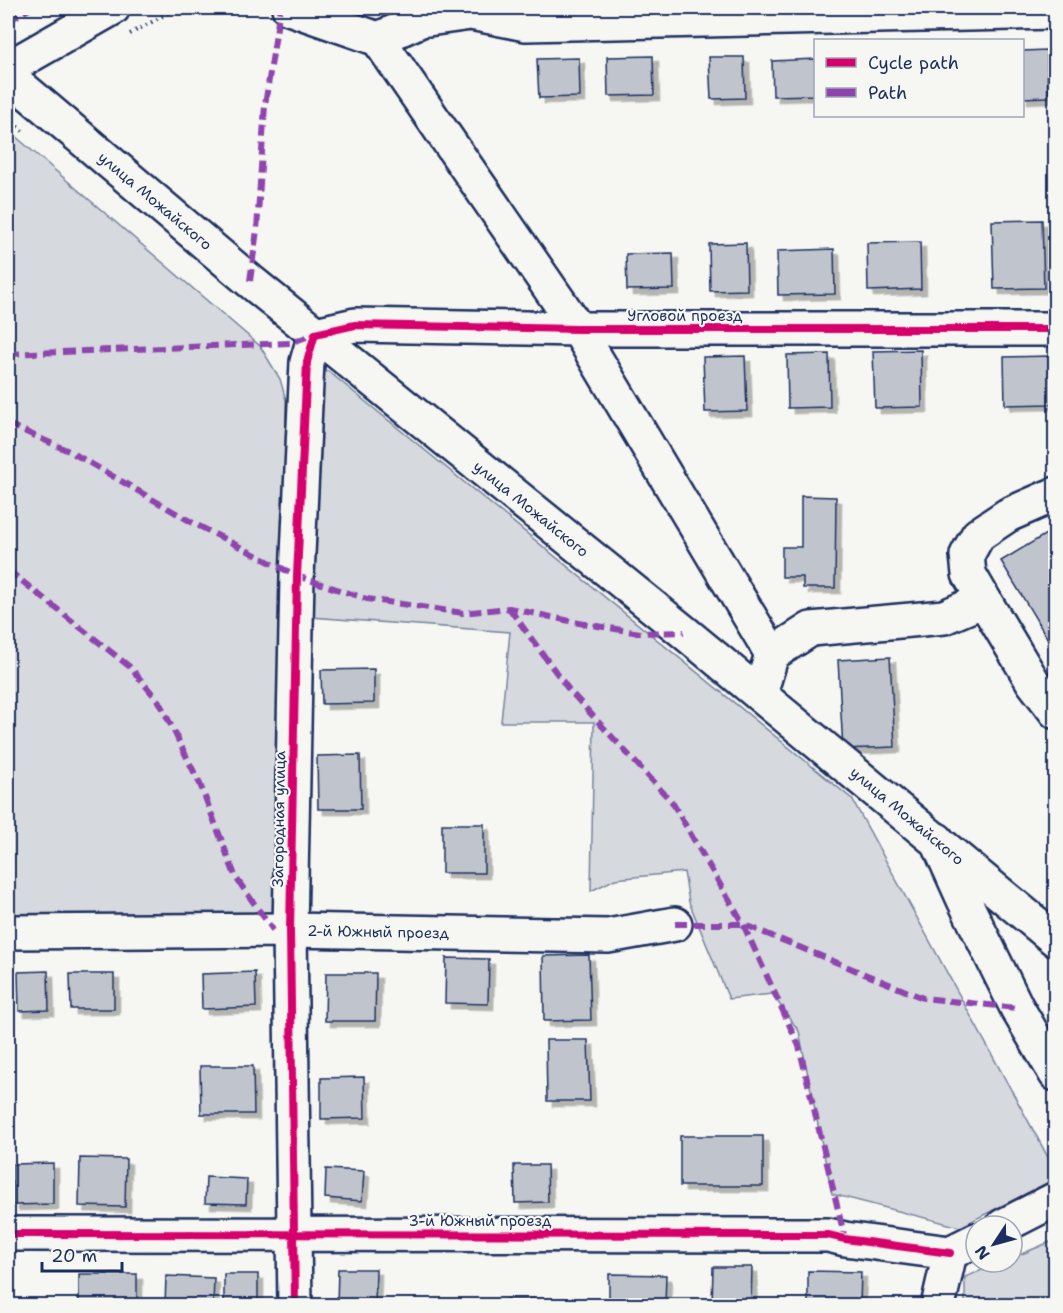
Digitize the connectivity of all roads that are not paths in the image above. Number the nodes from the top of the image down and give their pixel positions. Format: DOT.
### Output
graph roads {
  1 [pos="113,8"];
  2 [pos="289,8"];
  3 [pos="1056,12"];
  4 [pos="583,15"];
  5 [pos="521,16"];
  6 [pos="378,39"];
  7 [pos="8,68"];
  8 [pos="8,76"];
  9 [pos="578,329"];
  10 [pos="1056,329"];
  11 [pos="315,334"];
  12 [pos="1056,494"];
  13 [pos="984,600"];
  14 [pos="772,654"];
  15 [pos="760,694"];
  16 [pos="1056,712"];
  17 [pos="937,840"];
  18 [pos="675,924"];
  19 [pos="290,930"];
  20 [pos="8,932"];
  21 [pos="1056,940"];
  22 [pos="1056,1074"];
  23 [pos="1056,1199"];
  24 [pos="1024,1215"];
  25 [pos="8,1234"];
  26 [pos="295,1234"];
  27 [pos="963,1247"];
  28 [pos="295,1305"];
  29 [pos="938,1305"];
  1 -- 7 [label="street"];
  2 -- 6 [label="street"];
  3 -- 4 [label="street"];
  4 -- 5 [label="street"];
  5 -- 6 [label="street"];
  6 -- 9 [label="street"];
  8 -- 11 [label="street, улица Можайского"];
  9 -- 10 [label="street, Угловой проезд"];
  9 -- 11 [label="street, Угловой проезд"];
  9 -- 14 [label="street"];
  11 -- 15 [label="street, улица Можайского"];
  11 -- 19 [label="street, Загородная улица"];
  12 -- 13 [label="street"];
  13 -- 14 [label="street"];
  13 -- 16 [label="street"];
  14 -- 15 [label="street"];
  15 -- 17 [label="street, улица Можайского"];
  17 -- 21 [label="street, улица Можайского"];
  17 -- 22 [label="street"];
  18 -- 19 [label="street, 2-й Южный проезд"];
  19 -- 20 [label="street, 2-й Южный проезд"];
  19 -- 26 [label="street, Загородная улица"];
  23 -- 24 [label="street"];
  25 -- 26 [label="street, 3-й Южный проезд"];
  26 -- 27 [label="street, 3-й Южный проезд"];
  26 -- 28 [label="street, Загородная улица"];
  27 -- 29 [label="street"];
}
